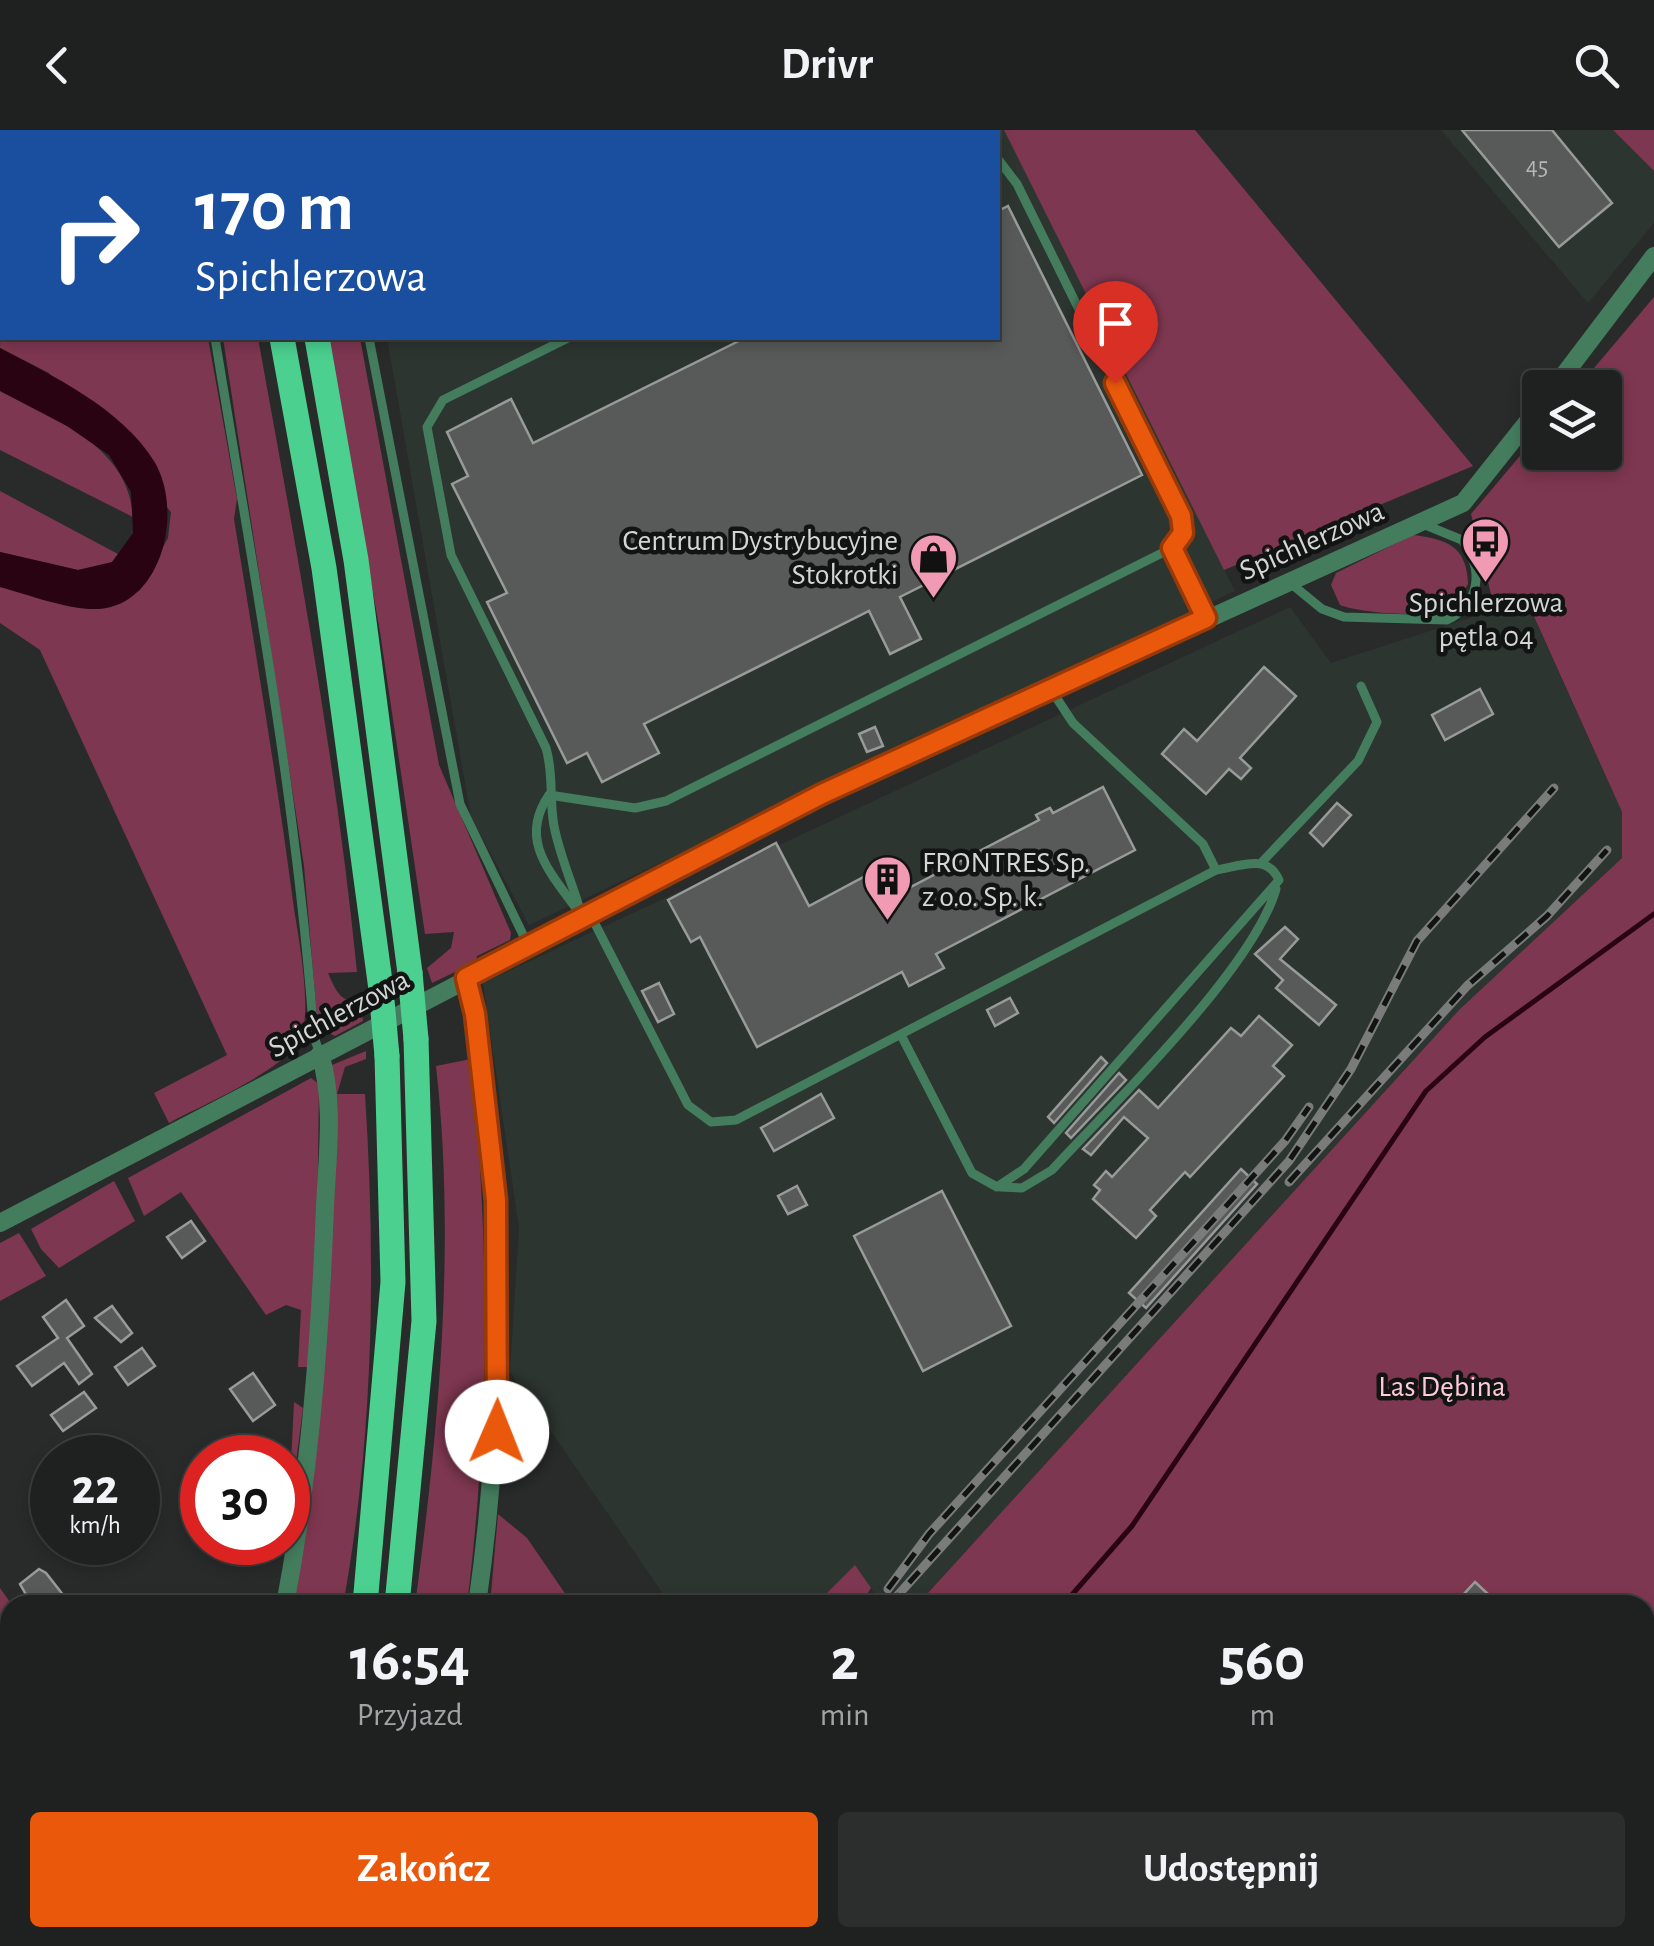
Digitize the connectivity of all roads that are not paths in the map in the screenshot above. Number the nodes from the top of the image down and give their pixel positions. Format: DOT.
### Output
graph roads {
  1 [pos="1000,162"];
  2 [pos="1654,256"];
  3 [pos="214,340"];
  4 [pos="282,340"];
  5 [pos="317,340"];
  6 [pos="369,340"];
  7 [pos="564,340"];
  8 [pos="1568,370"];
  9 [pos="1522,429"];
  10 [pos="1420,524"];
  11 [pos="1172,548"];
  12 [pos="1286,580"];
  13 [pos="1206,618"];
  14 [pos="1362,686"];
  15 [pos="1050,689"];
  16 [pos="550,795"];
  17 [pos="1262,862"];
  18 [pos="1216,870"];
  19 [pos="1279,880"];
  20 [pos="586,916"];
  21 [pos="528,946"];
  22 [pos="466,978"];
  23 [pos="901,1035"];
  24 [pos="320,1054"];
  25 [pos="997,1187"];
  26 [pos="0,1223"];
  27 [pos="286,1595"];
  28 [pos="366,1595"];
  29 [pos="397,1595"];
  30 [pos="478,1595"];
  1 -- 11 [label="lane"];
  2 -- 8 [label="street"];
  3 -- 24 [label="lane"];
  4 -- 28 [label="main road, bridge"];
  5 -- 29 [label="main road, bridge"];
  6 -- 21 [label="lane"];
  7 -- 16 [label="lane"];
  9 -- 10 [label="street, Spichlerzowa"];
  10 -- 12 [label="street, Spichlerzowa"];
  10 -- 12 [label="lane"];
  11 -- 13 [label="lane"];
  11 -- 16 [label="lane"];
  12 -- 13 [label="street, Spichlerzowa"];
  13 -- 15 [label="street, Spichlerzowa"];
  14 -- 17 [label="lane"];
  15 -- 18 [label="lane"];
  15 -- 20 [label="street, Spichlerzowa"];
  16 -- 20 [label="lane"];
  16 -- 20 [label="lane"];
  17 -- 18 [label="lane"];
  17 -- 19 [label="lane"];
  18 -- 23 [label="lane"];
  19 -- 25 [label="lane"];
  19 -- 25 [label="lane"];
  20 -- 21 [label="street, Spichlerzowa"];
  20 -- 23 [label="lane"];
  21 -- 22 [label="street, Spichlerzowa"];
  22 -- 24 [label="street, Spichlerzowa"];
  22 -- 30 [label="street"];
  23 -- 25 [label="lane"];
  24 -- 26 [label="street, Spichlerzowa"];
  24 -- 27 [label="street"];
}
